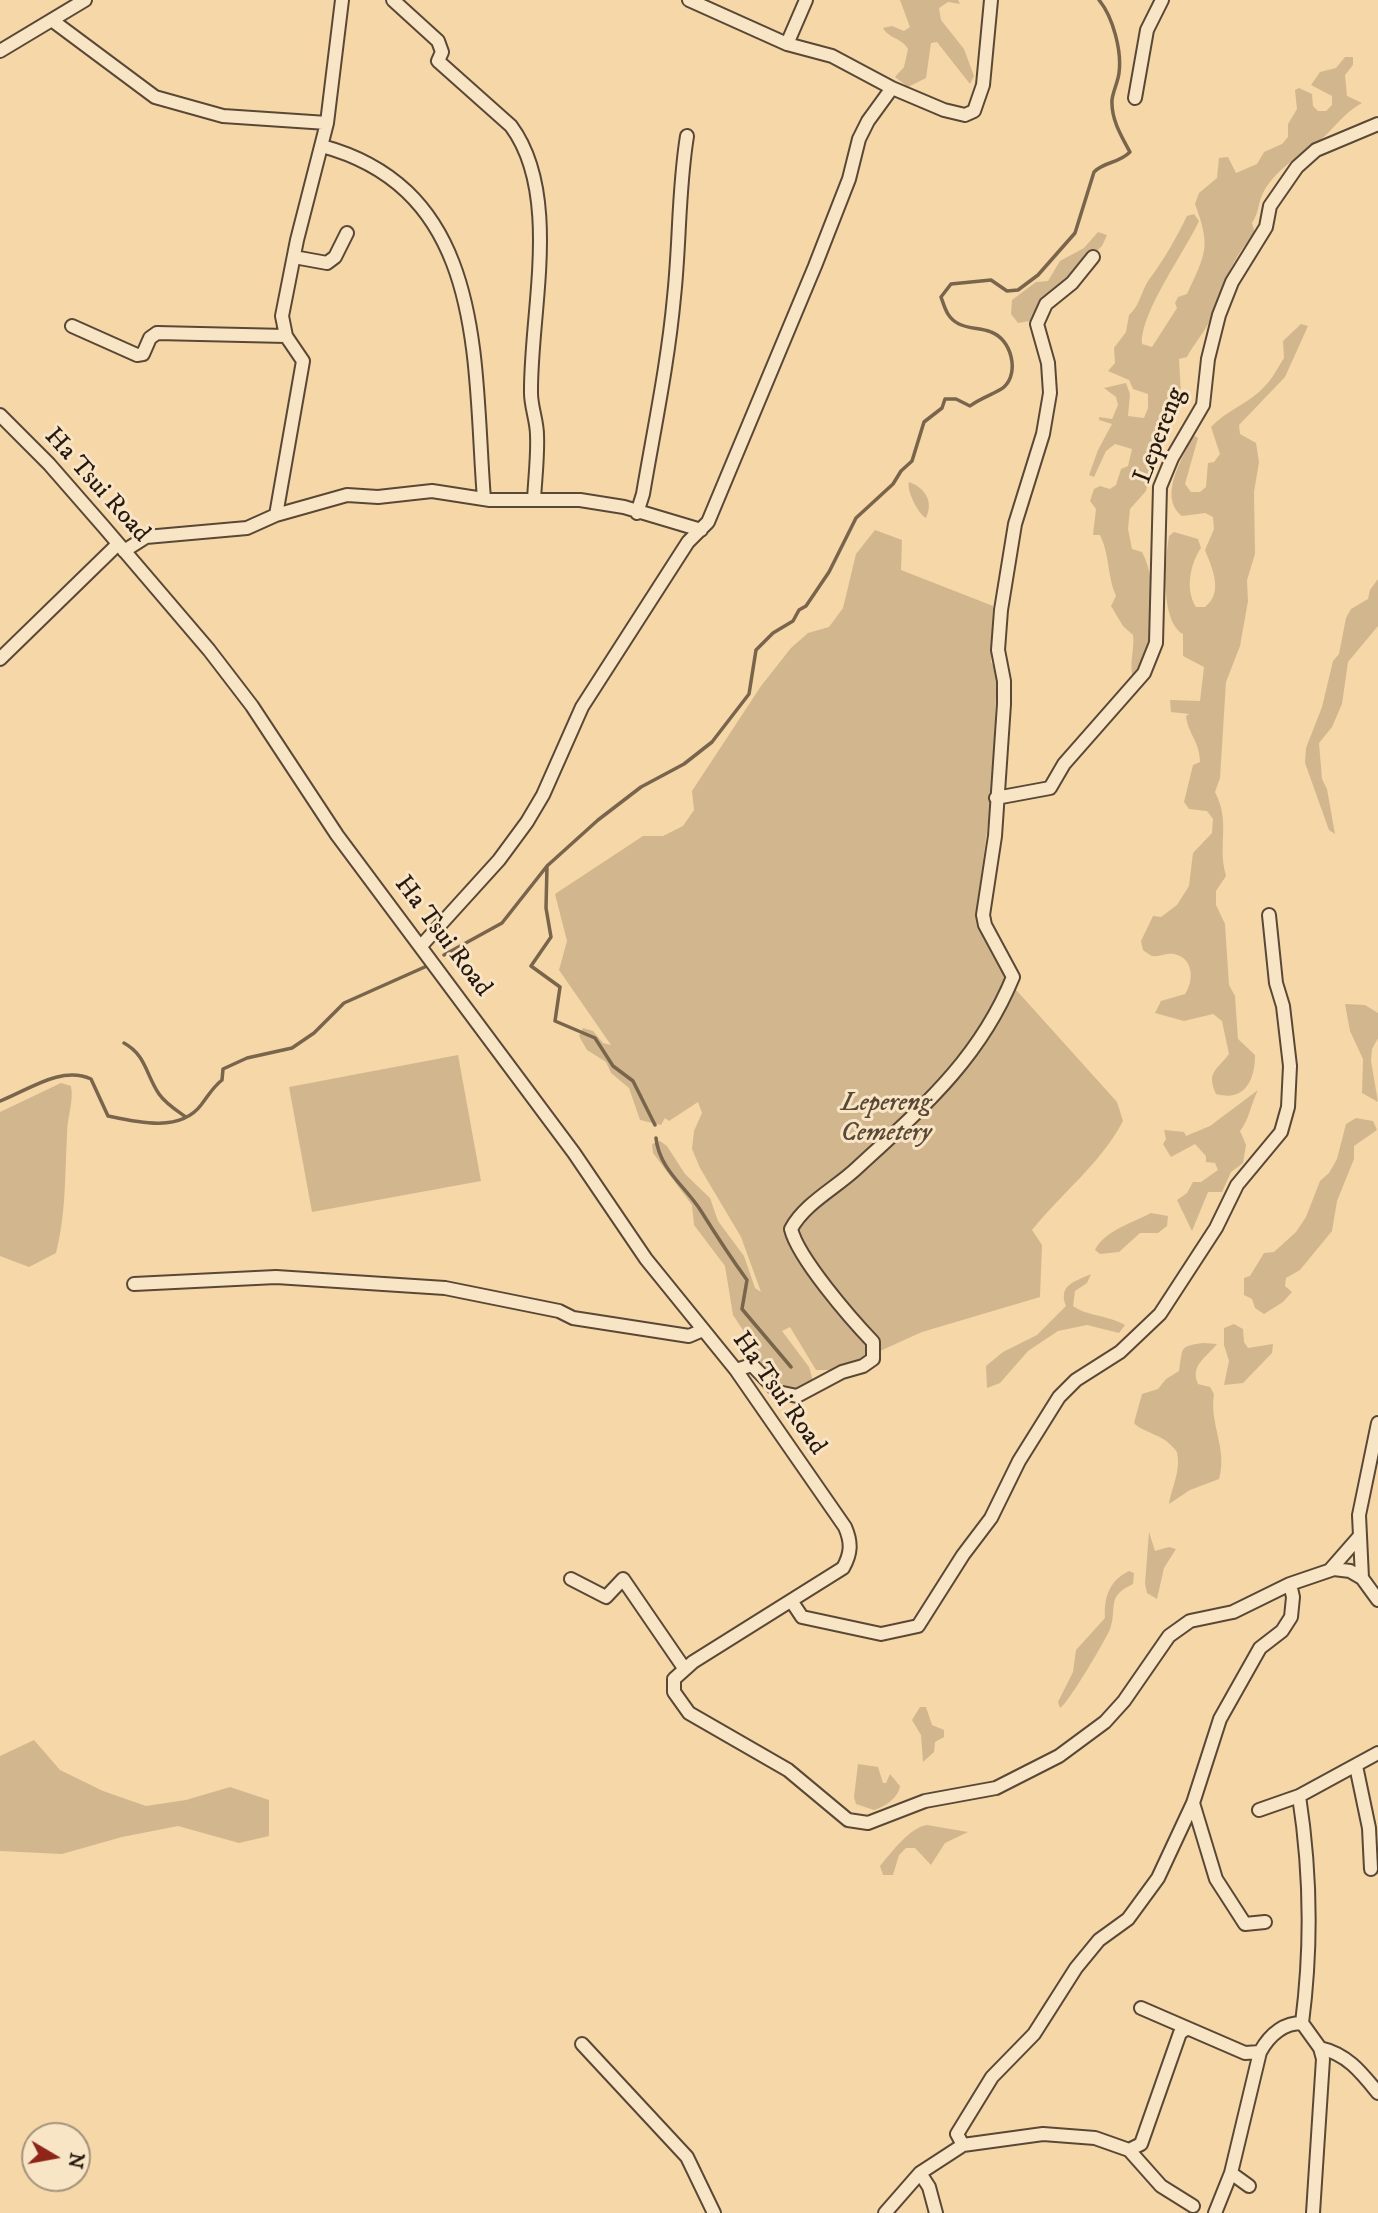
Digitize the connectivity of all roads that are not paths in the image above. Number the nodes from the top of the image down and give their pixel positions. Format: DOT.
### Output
graph roads {
  1 [pos="85,0"];
  2 [pos="342,0"];
  3 [pos="393,0"];
  4 [pos="689,0"];
  5 [pos="806,0"];
  6 [pos="990,0"];
  7 [pos="1162,0"];
  8 [pos="54,21"];
  9 [pos="787,44"];
  10 [pos="0,51"];
  11 [pos="892,88"];
  12 [pos="1135,98"];
  13 [pos="327,123"];
  14 [pos="1378,124"];
  15 [pos="687,136"];
  16 [pos="322,146"];
  17 [pos="347,233"];
  18 [pos="295,257"];
  19 [pos="1093,257"];
  20 [pos="72,326"];
  21 [pos="286,336"];
  22 [pos="0,415"];
  23 [pos="484,499"];
  24 [pos="534,500"];
  25 [pos="637,513"];
  26 [pos="276,515"];
  27 [pos="701,530"];
  28 [pos="121,547"];
  29 [pos="0,659"];
  30 [pos="996,798"];
  31 [pos="1269,915"];
  32 [pos="421,946"];
  33 [pos="134,1284"];
  34 [pos="703,1330"];
  35 [pos="736,1370"];
  36 [pos="1378,1425"];
  37 [pos="1358,1538"];
  38 [pos="1331,1570"];
  39 [pos="1362,1578"];
  40 [pos="570,1579"];
  41 [pos="1290,1584"];
  42 [pos="1378,1600"];
  43 [pos="792,1602"];
  44 [pos="684,1668"];
  45 [pos="1378,1752"];
  46 [pos="1356,1766"];
  47 [pos="1299,1796"];
  48 [pos="1193,1803"];
  49 [pos="1259,1810"];
  50 [pos="1371,1869"];
  51 [pos="1265,1922"];
  52 [pos="1141,2008"];
  53 [pos="1302,2023"];
  54 [pos="1186,2029"];
  55 [pos="582,2044"];
  56 [pos="1320,2048"];
  57 [pos="1260,2052"];
  58 [pos="1378,2093"];
  59 [pos="962,2145"];
  60 [pos="1129,2150"];
  61 [pos="920,2173"];
  62 [pos="1231,2174"];
  63 [pos="1249,2186"];
  64 [pos="1193,2206"];
  65 [pos="715,2213"];
  66 [pos="885,2213"];
  67 [pos="936,2213"];
  68 [pos="1215,2213"];
  69 [pos="1313,2213"];
  1 -- 8 [label="street"];
  2 -- 13 [label="street"];
  3 -- 24 [label="street"];
  4 -- 9 [label="street"];
  5 -- 9 [label="street"];
  6 -- 11 [label="street"];
  7 -- 12 [label="street"];
  8 -- 10 [label="street"];
  8 -- 13 [label="street"];
  9 -- 11 [label="street"];
  11 -- 27 [label="street"];
  13 -- 16 [label="street"];
  14 -- 30 [label="street, Lepereng"];
  15 -- 25 [label="street"];
  16 -- 18 [label="street"];
  16 -- 23 [label="street"];
  17 -- 18 [label="street"];
  18 -- 21 [label="street"];
  19 -- 30 [label="street"];
  20 -- 21 [label="street"];
  21 -- 26 [label="street"];
  22 -- 28 [label="street, Ha Tsui Road"];
  23 -- 24 [label="street"];
  23 -- 26 [label="street"];
  24 -- 25 [label="street"];
  25 -- 27 [label="street"];
  26 -- 28 [label="street"];
  27 -- 32 [label="street"];
  28 -- 29 [label="street"];
  28 -- 32 [label="street, Ha Tsui Road"];
  30 -- 35 [label="street"];
  31 -- 43 [label="street"];
  32 -- 34 [label="street, Ha Tsui Road"];
  33 -- 34 [label="street"];
  34 -- 35 [label="street, Ha Tsui Road"];
  35 -- 43 [label="street, Ha Tsui Road"];
  36 -- 37 [label="street"];
  37 -- 38 [label="street"];
  37 -- 39 [label="street"];
  38 -- 39 [label="street"];
  38 -- 41 [label="street"];
  39 -- 42 [label="street"];
  40 -- 44 [label="street"];
  41 -- 44 [label="street"];
  41 -- 48 [label="street"];
  43 -- 44 [label="street, Ha Tsui Road"];
  45 -- 46 [label="street"];
  46 -- 47 [label="street"];
  46 -- 50 [label="street"];
  47 -- 49 [label="street"];
  47 -- 53 [label="street"];
  48 -- 51 [label="street"];
  48 -- 59 [label="street"];
  52 -- 54 [label="street"];
  53 -- 56 [label="street"];
  53 -- 57 [label="street"];
  54 -- 57 [label="street"];
  54 -- 60 [label="street"];
  55 -- 65 [label="street"];
  56 -- 58 [label="street"];
  56 -- 69 [label="street"];
  57 -- 62 [label="street"];
  59 -- 60 [label="street"];
  59 -- 61 [label="street"];
  60 -- 64 [label="street"];
  61 -- 66 [label="street"];
  61 -- 67 [label="street"];
  62 -- 63 [label="street"];
  62 -- 68 [label="street"];
}
